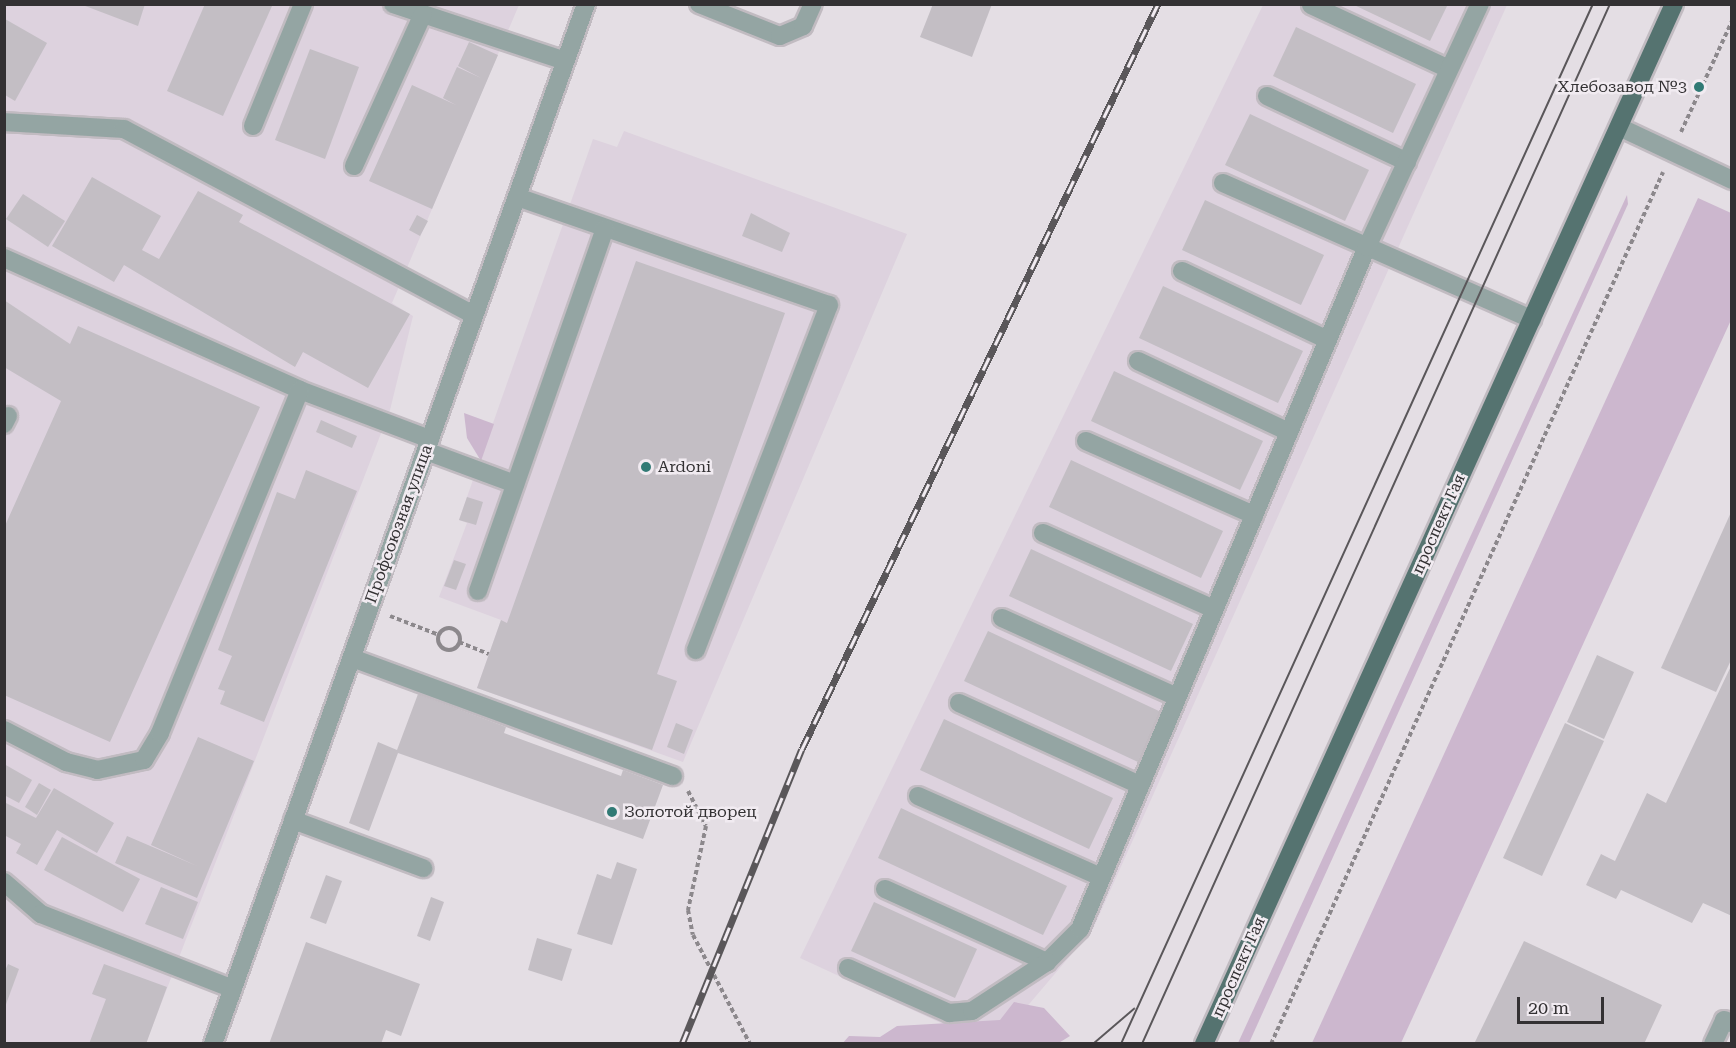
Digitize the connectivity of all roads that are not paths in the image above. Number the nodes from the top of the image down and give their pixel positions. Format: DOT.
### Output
graph roads {
  1 [pos="303,4"];
  2 [pos="393,4"];
  3 [pos="586,4"];
  4 [pos="699,4"];
  5 [pos="813,4"];
  6 [pos="1480,4"];
  7 [pos="1674,4"];
  8 [pos="1311,5"];
  9 [pos="423,14"];
  10 [pos="565,61"];
  11 [pos="1449,69"];
  12 [pos="1267,96"];
  13 [pos="4,122"];
  14 [pos="253,126"];
  15 [pos="1619,127"];
  16 [pos="1407,162"];
  17 [pos="354,166"];
  18 [pos="1731,180"];
  19 [pos="1223,183"];
  20 [pos="517,197"];
  21 [pos="605,229"];
  22 [pos="1367,247"];
  23 [pos="4,258"];
  24 [pos="1182,271"];
  25 [pos="474,315"];
  26 [pos="1532,319"];
  27 [pos="1328,340"];
  28 [pos="1138,361"];
  29 [pos="300,390"];
  30 [pos="1289,432"];
  31 [pos="1086,441"];
  32 [pos="428,445"];
  33 [pos="515,484"];
  34 [pos="1254,515"];
  35 [pos="1043,533"];
  36 [pos="478,591"];
  37 [pos="1215,609"];
  38 [pos="1002,618"];
  39 [pos="696,650"];
  40 [pos="352,658"];
  41 [pos="1177,697"];
  42 [pos="959,703"];
  43 [pos="4,730"];
  44 [pos="673,776"];
  45 [pos="1140,785"];
  46 [pos="918,796"];
  47 [pos="293,820"];
  48 [pos="423,868"];
  49 [pos="1101,877"];
  50 [pos="4,882"];
  51 [pos="885,889"];
  52 [pos="1047,962"];
  53 [pos="848,968"];
  54 [pos="233,989"];
  55 [pos="1731,1023"];
  56 [pos="213,1044"];
  57 [pos="1204,1044"];
  58 [pos="1713,1044"];
  1 -- 14 [label="street"];
  2 -- 9 [label="street"];
  3 -- 10 [label="street, Профсоюзная улица"];
  4 -- 5 [label="street"];
  6 -- 11 [label="street"];
  7 -- 15 [label="main road, проспект Гая"];
  8 -- 11 [label="street"];
  9 -- 10 [label="street"];
  9 -- 17 [label="street"];
  10 -- 20 [label="street, Профсоюзная улица"];
  11 -- 16 [label="street"];
  12 -- 16 [label="street"];
  13 -- 25 [label="street"];
  15 -- 18 [label="street"];
  15 -- 26 [label="main road, проспект Гая"];
  16 -- 22 [label="street"];
  19 -- 22 [label="street"];
  20 -- 21 [label="street"];
  20 -- 25 [label="street, Профсоюзная улица"];
  21 -- 33 [label="street"];
  21 -- 39 [label="street"];
  22 -- 26 [label="street"];
  22 -- 27 [label="street"];
  23 -- 29 [label="street"];
  24 -- 27 [label="street"];
  25 -- 32 [label="street, Профсоюзная улица"];
  26 -- 57 [label="main road, проспект Гая"];
  27 -- 30 [label="street"];
  28 -- 30 [label="street"];
  29 -- 32 [label="street"];
  29 -- 43 [label="street"];
  30 -- 34 [label="street"];
  31 -- 34 [label="street"];
  32 -- 33 [label="street"];
  32 -- 40 [label="street, Профсоюзная улица"];
  33 -- 36 [label="street"];
  34 -- 37 [label="street"];
  35 -- 37 [label="street"];
  37 -- 41 [label="street"];
  38 -- 41 [label="street"];
  40 -- 44 [label="street"];
  40 -- 47 [label="street, Профсоюзная улица"];
  41 -- 45 [label="street"];
  42 -- 45 [label="street"];
  45 -- 49 [label="street"];
  46 -- 49 [label="street"];
  47 -- 48 [label="street"];
  47 -- 54 [label="street, Профсоюзная улица"];
  49 -- 52 [label="street"];
  50 -- 54 [label="street"];
  51 -- 52 [label="street"];
  52 -- 53 [label="street"];
  54 -- 56 [label="street, Профсоюзная улица"];
  55 -- 58 [label="street"];
}
